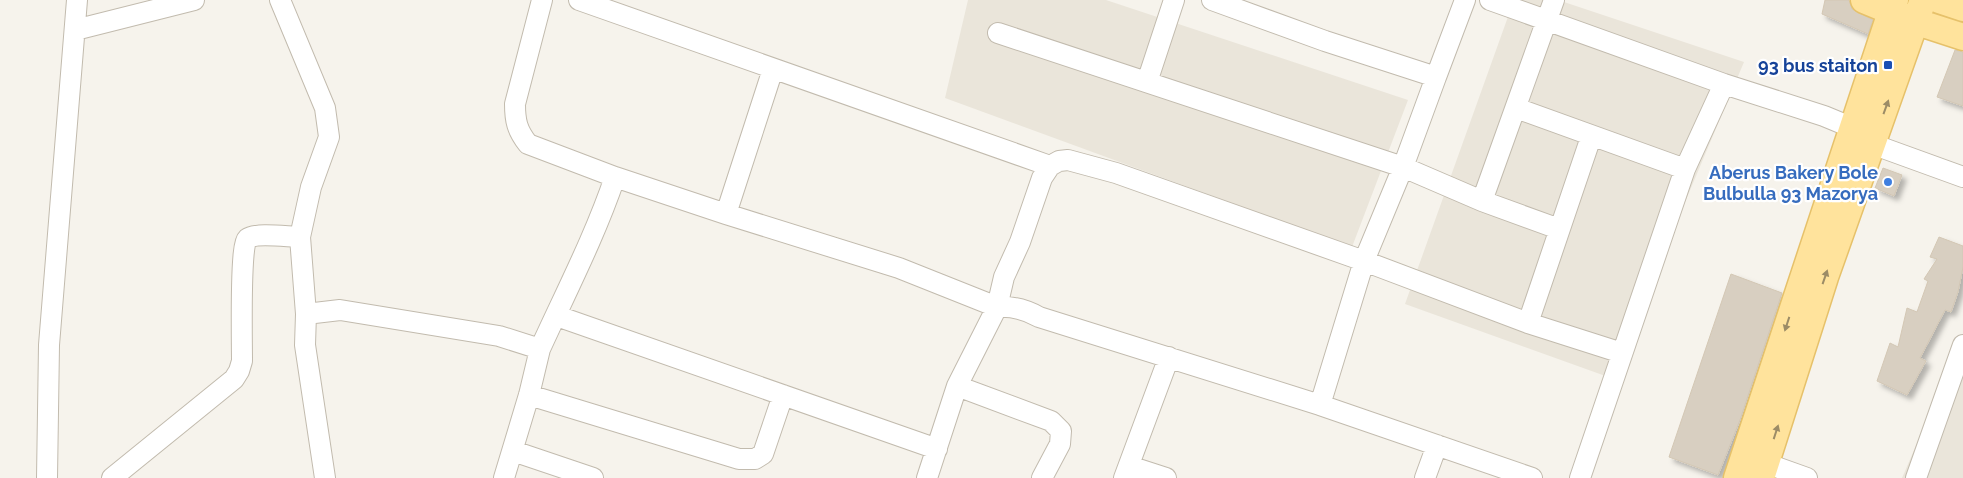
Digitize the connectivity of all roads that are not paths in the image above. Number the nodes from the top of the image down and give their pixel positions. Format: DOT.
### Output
graph roads {
  1 [pos="77,0"];
  2 [pos="194,0"];
  3 [pos="280,0"];
  4 [pos="542,0"];
  5 [pos="578,0"];
  6 [pos="1174,0"];
  7 [pos="1212,0"];
  8 [pos="1465,0"];
  9 [pos="1490,0"];
  10 [pos="1554,0"];
  11 [pos="1864,0"];
  12 [pos="1939,0"];
  13 [pos="1892,6"];
  14 [pos="1963,8"];
  15 [pos="1920,11"];
  16 [pos="1547,19"];
  17 [pos="75,30"];
  18 [pos="998,33"];
  19 [pos="1963,37"];
  20 [pos="773,69"];
  21 [pos="1436,77"];
  22 [pos="1147,82"];
  23 [pos="1724,84"];
  24 [pos="1516,108"];
  25 [pos="1591,136"];
  26 [pos="1863,136"];
  27 [pos="1050,166"];
  28 [pos="1403,167"];
  29 [pos="1685,169"];
  30 [pos="615,177"];
  31 [pos="1963,177"];
  32 [pos="1482,201"];
  33 [pos="726,214"];
  34 [pos="1559,229"];
  35 [pos="300,237"];
  36 [pos="1364,261"];
  37 [pos="997,307"];
  38 [pos="306,314"];
  39 [pos="557,316"];
  40 [pos="1528,323"];
  41 [pos="1963,345"];
  42 [pos="540,349"];
  43 [pos="1622,353"];
  44 [pos="1169,357"];
  45 [pos="957,386"];
  46 [pos="530,395"];
  47 [pos="783,395"];
  48 [pos="1320,404"];
  49 [pos="1436,445"];
  50 [pos="937,449"];
  51 [pos="513,451"];
  52 [pos="1763,471"];
  53 [pos="1126,472"];
  54 [pos="47,478"];
  55 [pos="112,478"];
  56 [pos="325,478"];
  57 [pos="504,478"];
  58 [pos="593,478"];
  59 [pos="927,478"];
  60 [pos="1042,478"];
  61 [pos="1166,478"];
  62 [pos="1425,478"];
  63 [pos="1532,478"];
  64 [pos="1580,478"];
  65 [pos="1737,478"];
  66 [pos="1807,478"];
  67 [pos="1916,478"];
  1 -- 17 [label="street"];
  2 -- 17 [label="street"];
  3 -- 35 [label="street"];
  4 -- 30 [label="street"];
  5 -- 20 [label="street"];
  6 -- 22 [label="street"];
  7 -- 21 [label="street"];
  8 -- 21 [label="street"];
  9 -- 16 [label="street"];
  10 -- 16 [label="street"];
  11 -- 13 [label="main road"];
  12 -- 14 [label="main road"];
  13 -- 15 [label="main road"];
  13 -- 26 [label="main road"];
  15 -- 19 [label="main road"];
  26 -- 15 [label="main road, one-way"];
  16 -- 23 [label="street"];
  16 -- 24 [label="street"];
  17 -- 54 [label="street"];
  18 -- 22 [label="street"];
  20 -- 27 [label="street"];
  20 -- 33 [label="street"];
  21 -- 28 [label="street"];
  22 -- 28 [label="street"];
  23 -- 26 [label="street"];
  23 -- 29 [label="street"];
  24 -- 25 [label="street"];
  24 -- 32 [label="street"];
  25 -- 29 [label="street"];
  25 -- 34 [label="street"];
  26 -- 31 [label="street"];
  52 -- 26 [label="main road, one-way"];
  26 -- 65 [label="main road, one-way"];
  27 -- 36 [label="street"];
  27 -- 37 [label="street"];
  28 -- 32 [label="street"];
  28 -- 36 [label="street"];
  29 -- 43 [label="street"];
  30 -- 33 [label="street"];
  30 -- 39 [label="street"];
  32 -- 34 [label="street"];
  33 -- 37 [label="street"];
  34 -- 40 [label="street"];
  35 -- 38 [label="street"];
  35 -- 55 [label="street"];
  36 -- 40 [label="street"];
  36 -- 48 [label="street"];
  37 -- 44 [label="street"];
  37 -- 45 [label="street"];
  38 -- 42 [label="street"];
  38 -- 56 [label="street"];
  39 -- 42 [label="street"];
  39 -- 47 [label="street"];
  40 -- 43 [label="street"];
  41 -- 67 [label="street"];
  42 -- 46 [label="street"];
  43 -- 64 [label="street"];
  44 -- 48 [label="street"];
  44 -- 53 [label="street"];
  45 -- 50 [label="street"];
  45 -- 60 [label="street"];
  46 -- 47 [label="street"];
  46 -- 51 [label="street"];
  47 -- 50 [label="street"];
  48 -- 49 [label="street"];
  49 -- 62 [label="street"];
  49 -- 63 [label="street"];
  50 -- 59 [label="street"];
  51 -- 57 [label="street"];
  51 -- 58 [label="street"];
  52 -- 66 [label="street"];
  53 -- 61 [label="street"];
}
